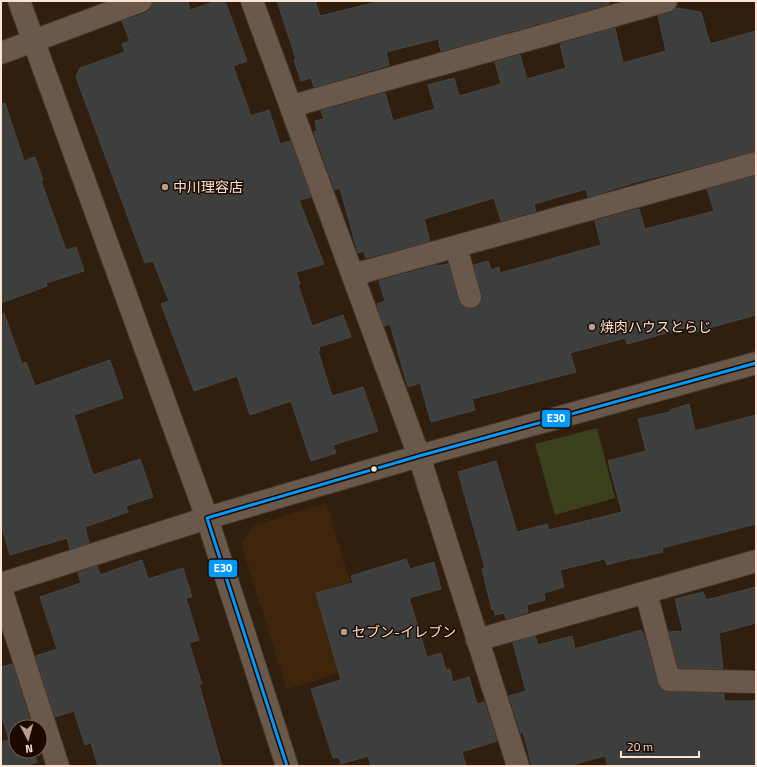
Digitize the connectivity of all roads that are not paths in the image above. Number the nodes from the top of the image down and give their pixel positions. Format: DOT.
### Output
graph roads {
  1 [pos="19,1"];
  2 [pos="141,1"];
  3 [pos="252,1"];
  4 [pos="666,1"];
  5 [pos="34,40"];
  6 [pos="1,53"];
  7 [pos="292,106"];
  8 [pos="756,163"];
  9 [pos="456,247"];
  10 [pos="353,275"];
  11 [pos="470,297"];
  12 [pos="756,363"];
  13 [pos="419,456"];
  14 [pos="207,518"];
  15 [pos="756,561"];
  16 [pos="1,584"];
  17 [pos="1,589"];
  18 [pos="646,592"];
  19 [pos="477,640"];
  20 [pos="756,682"];
  21 [pos="58,766"];
  22 [pos="287,766"];
  23 [pos="518,766"];
  1 -- 5 [label="street"];
  2 -- 5 [label="street"];
  3 -- 7 [label="street"];
  4 -- 7 [label="street"];
  5 -- 6 [label="street"];
  5 -- 14 [label="street"];
  7 -- 10 [label="street"];
  8 -- 9 [label="street"];
  9 -- 10 [label="street"];
  9 -- 11 [label="street"];
  10 -- 13 [label="street"];
  12 -- 13 [label="street"];
  13 -- 14 [label="street"];
  13 -- 19 [label="street"];
  14 -- 16 [label="street"];
  14 -- 22 [label="street"];
  15 -- 18 [label="street"];
  17 -- 21 [label="street"];
  18 -- 19 [label="street"];
  18 -- 20 [label="street"];
  19 -- 23 [label="street"];
}
